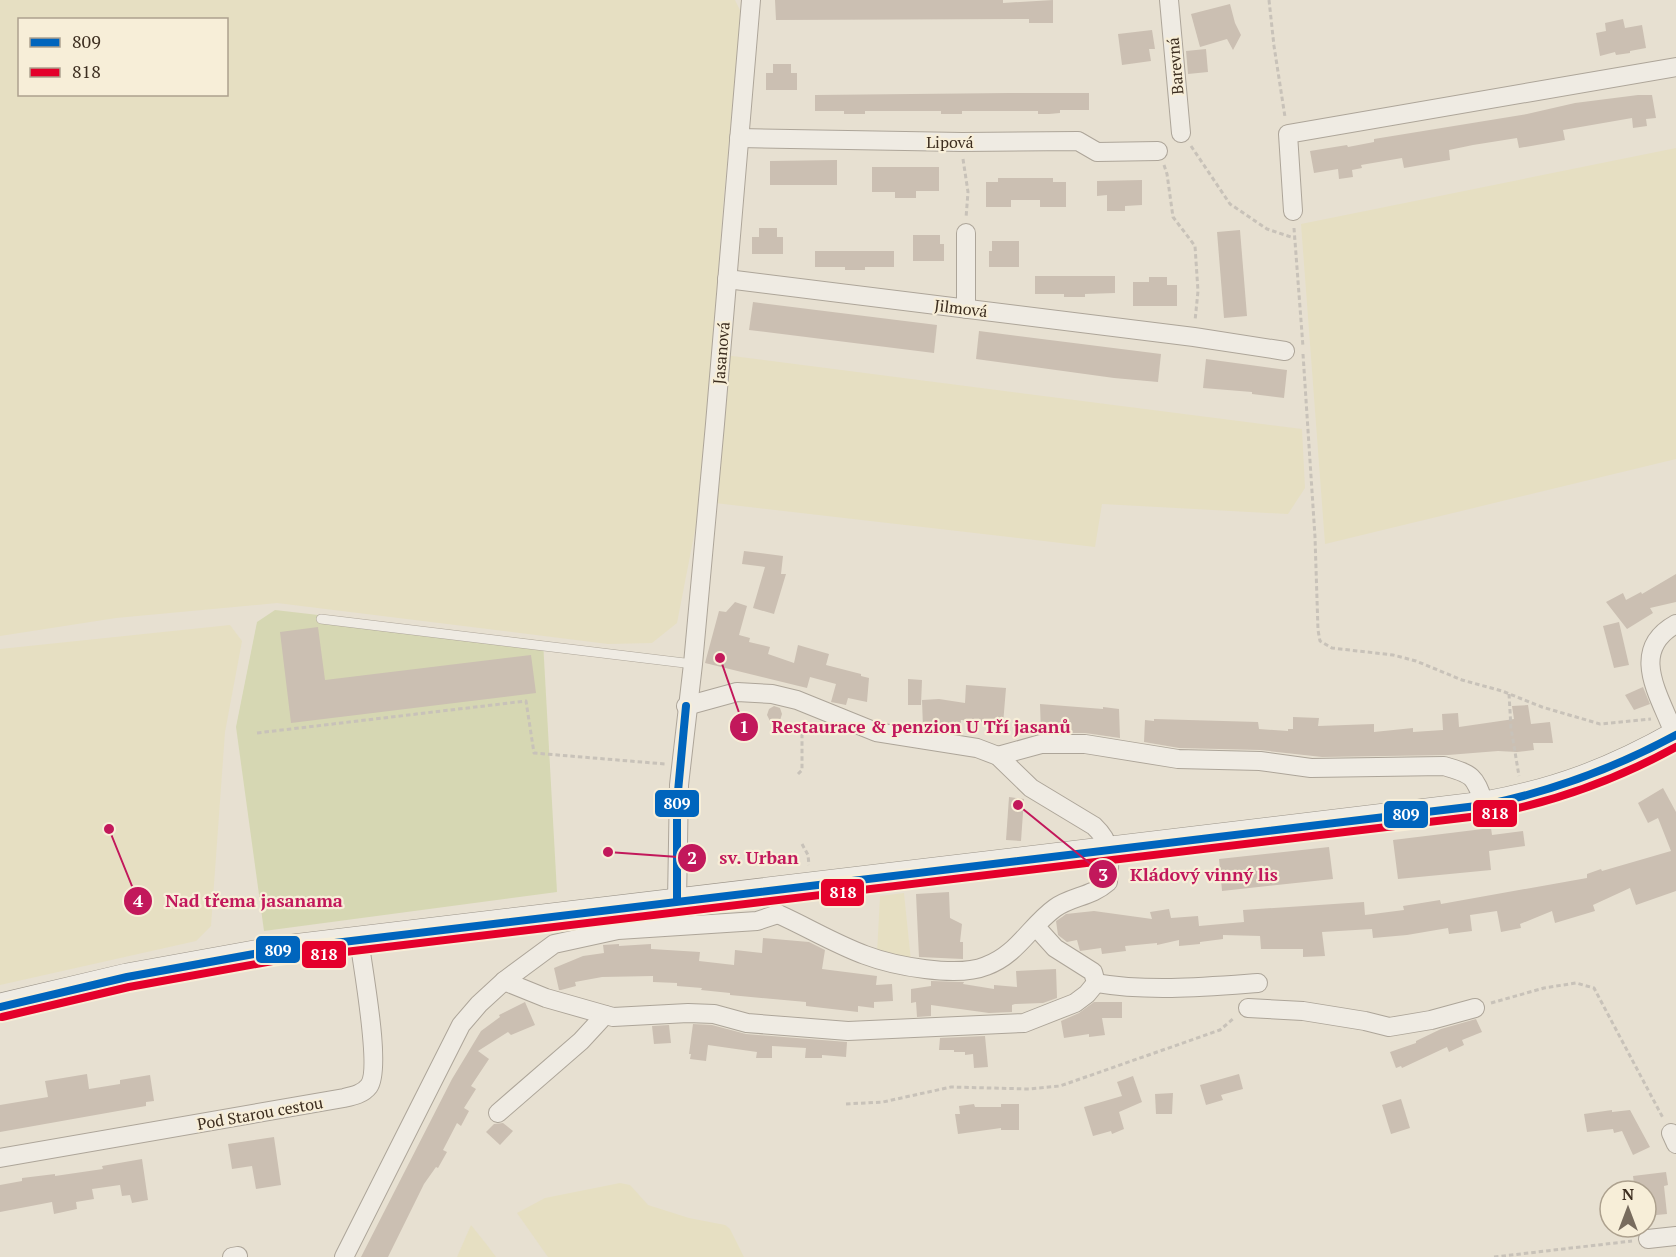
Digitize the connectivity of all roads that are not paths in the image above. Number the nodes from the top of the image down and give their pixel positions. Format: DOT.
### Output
graph roads {
  1 [pos="751,0"];
  2 [pos="1169,0"];
  3 [pos="1676,67"];
  4 [pos="1181,133"];
  5 [pos="739,138"];
  6 [pos="1158,152"];
  7 [pos="1293,211"];
  8 [pos="966,233"];
  9 [pos="727,279"];
  10 [pos="966,309"];
  11 [pos="1285,351"];
  12 [pos="321,619"];
  13 [pos="1676,624"];
  14 [pos="693,664"];
  15 [pos="687,706"];
  16 [pos="1673,730"];
  17 [pos="998,756"];
  18 [pos="1485,806"];
  19 [pos="1110,850"];
  20 [pos="677,901"];
  21 [pos="779,901"];
  22 [pos="1036,927"];
  23 [pos="359,938"];
  24 [pos="504,981"];
  25 [pos="1096,983"];
  26 [pos="1258,983"];
  27 [pos="0,1007"];
  28 [pos="1248,1008"];
  29 [pos="1475,1008"];
  30 [pos="605,1015"];
  31 [pos="498,1113"];
  32 [pos="0,1158"];
  33 [pos="1676,1236"];
  34 [pos="1658,1238"];
  35 [pos="344,1257"];
  1 -- 5 [label="street, Jasanová"];
  2 -- 4 [label="street, Barevná"];
  3 -- 7 [label="street"];
  5 -- 6 [label="street, Lipová"];
  5 -- 9 [label="street, Jasanová"];
  8 -- 10 [label="street"];
  9 -- 10 [label="street, Jilmová"];
  9 -- 14 [label="street, Jasanová"];
  10 -- 11 [label="street, Jilmová"];
  12 -- 14 [label="lane"];
  13 -- 16 [label="street"];
  14 -- 15 [label="street, Jasanová"];
  15 -- 17 [label="street"];
  15 -- 20 [label="street, Jasanová"];
  16 -- 18 [label="main road"];
  17 -- 18 [label="street"];
  17 -- 19 [label="street"];
  18 -- 19 [label="main road"];
  19 -- 21 [label="main road"];
  19 -- 22 [label="street"];
  20 -- 21 [label="main road"];
  20 -- 23 [label="main road"];
  21 -- 22 [label="street"];
  21 -- 24 [label="street"];
  22 -- 25 [label="street"];
  23 -- 27 [label="main road"];
  23 -- 32 [label="street, Pod Starou cestou"];
  24 -- 30 [label="street"];
  24 -- 35 [label="street"];
  25 -- 26 [label="street"];
  25 -- 30 [label="street"];
  28 -- 29 [label="street"];
  30 -- 31 [label="street"];
  33 -- 34 [label="street"];
}
